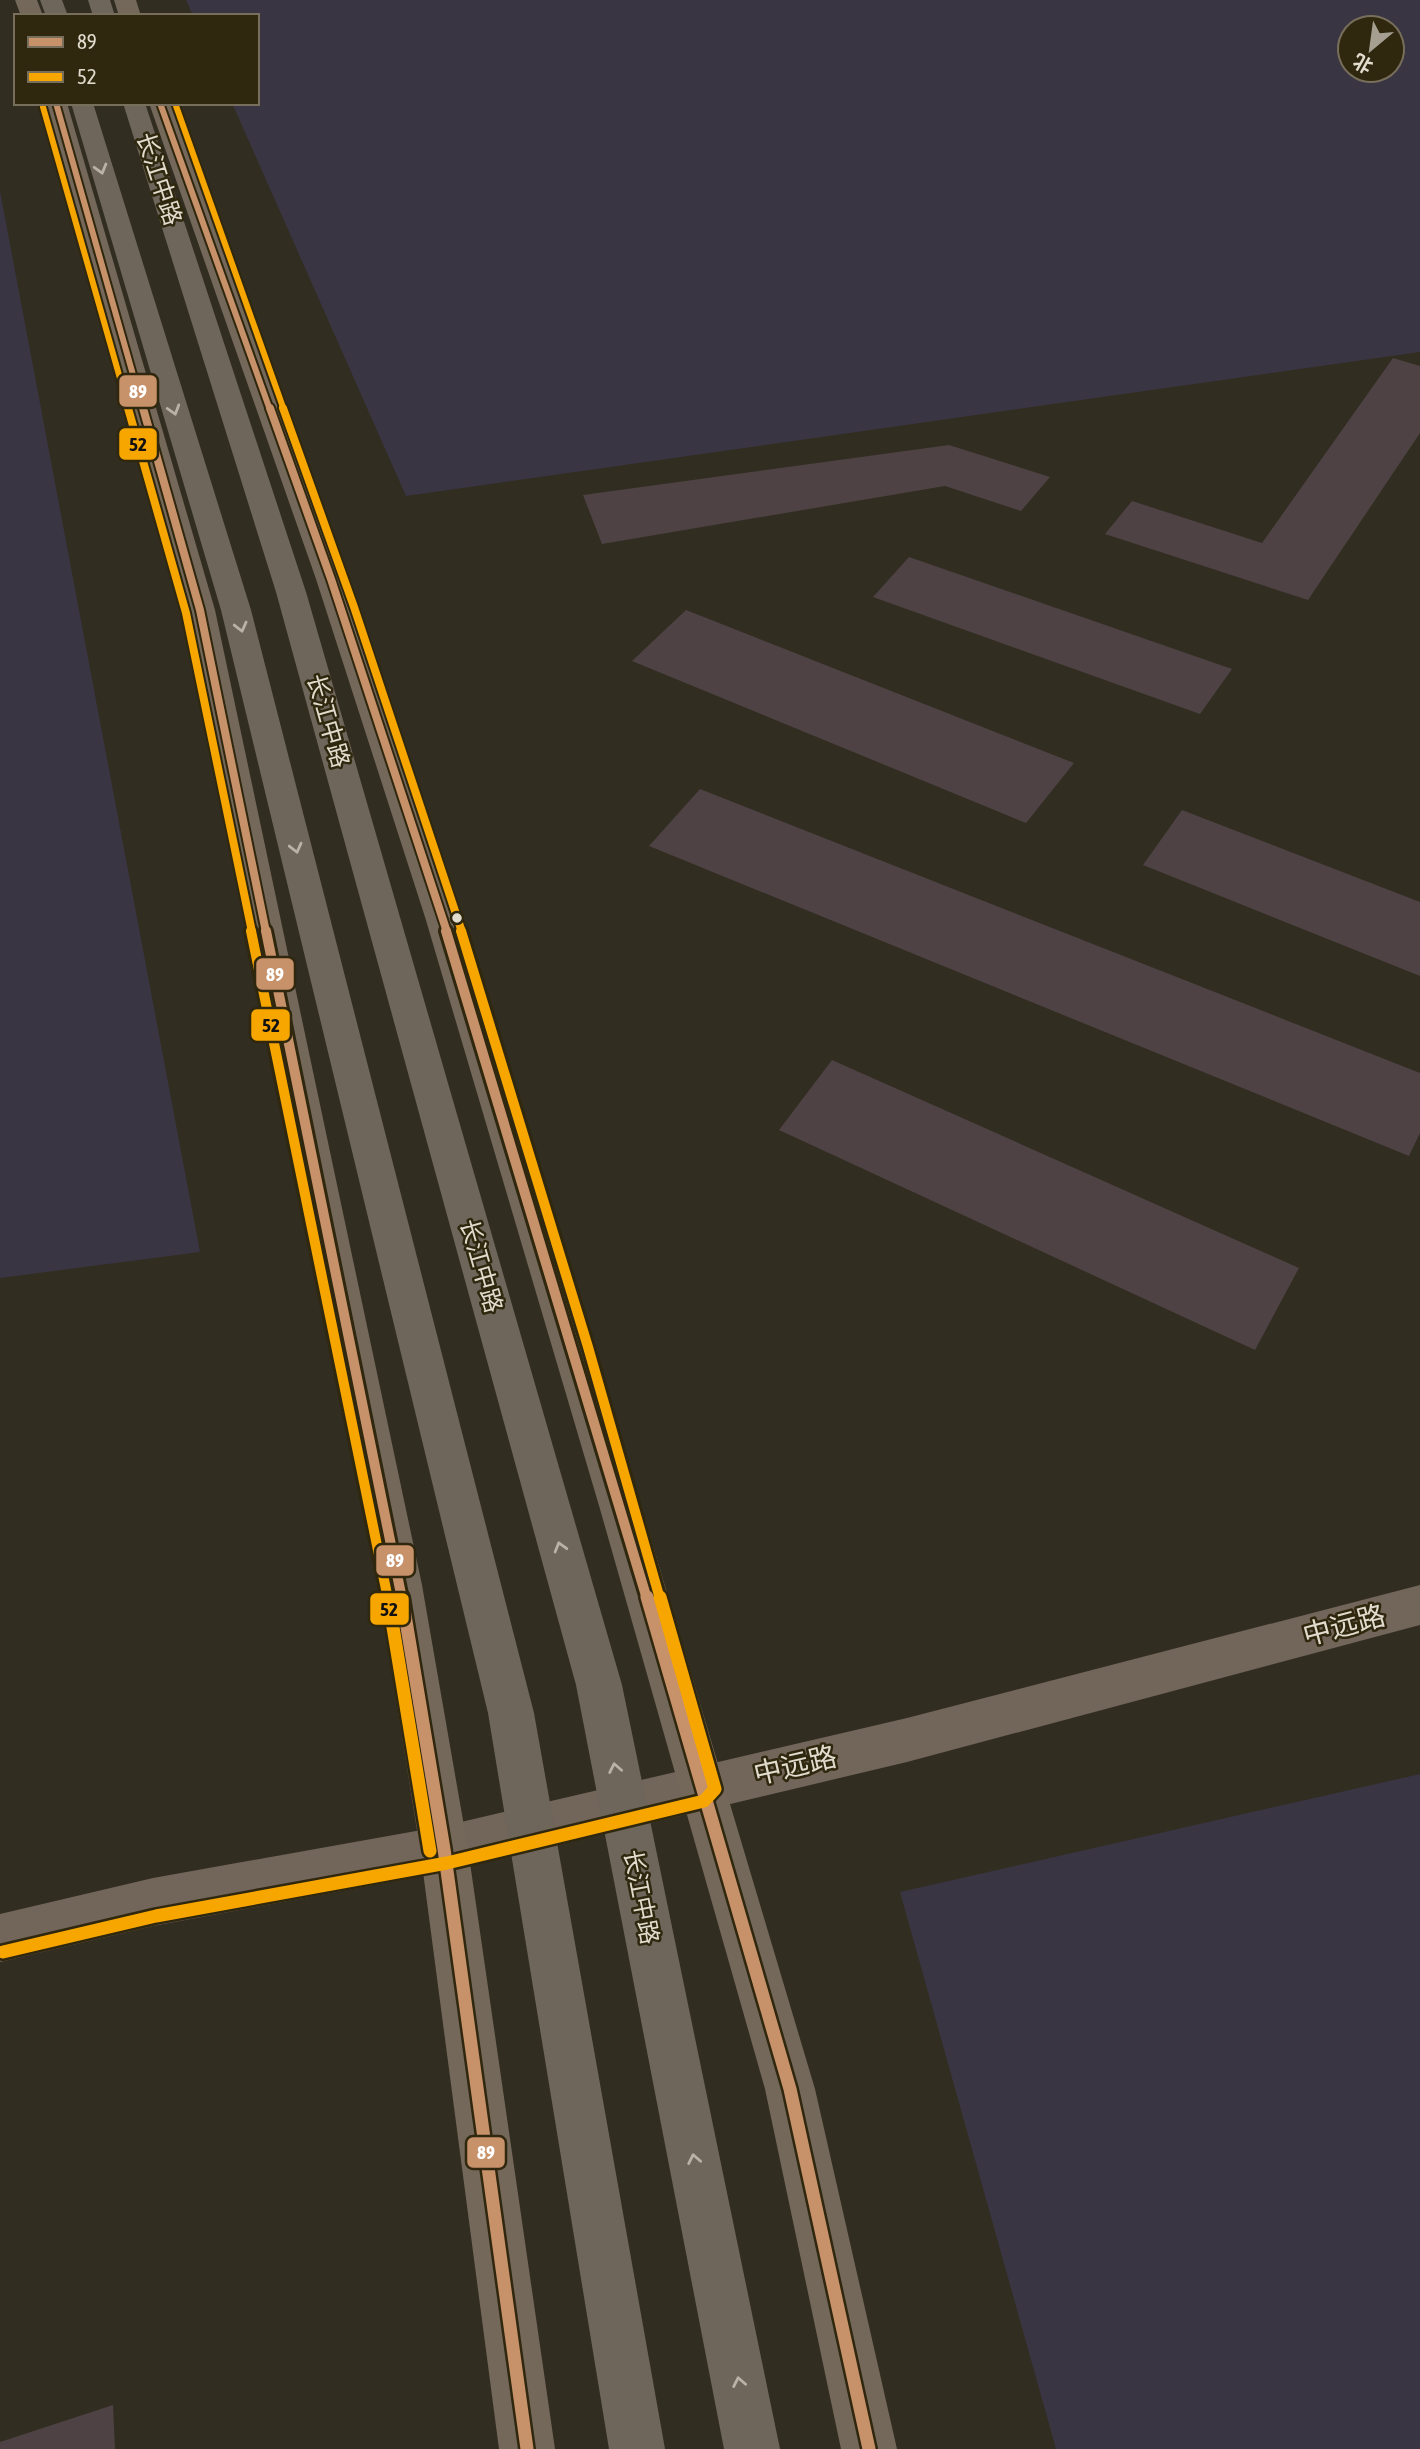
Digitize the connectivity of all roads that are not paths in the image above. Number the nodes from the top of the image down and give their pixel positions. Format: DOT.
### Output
graph roads {
  1 [pos="56,105"];
  2 [pos="83,105"];
  3 [pos="135,105"];
  4 [pos="161,105"];
  5 [pos="1420,1605"];
  6 [pos="701,1787"];
  7 [pos="444,1849"];
  8 [pos="0,1938"];
  9 [pos="527,2449"];
  10 [pos="637,2449"];
  11 [pos="752,2449"];
  12 [pos="869,2449"];
  1 -- 7 [label="main road"];
  2 -- 10 [label="highway, one-way"];
  11 -- 3 [label="highway, 长江中路, one-way"];
  4 -- 6 [label="main road, 长江中路"];
  5 -- 6 [label="street, 中远路"];
  6 -- 7 [label="street, 中远路"];
  6 -- 12 [label="main road, 长江中路"];
  7 -- 8 [label="street, 中远路"];
  7 -- 9 [label="main road"];
}
